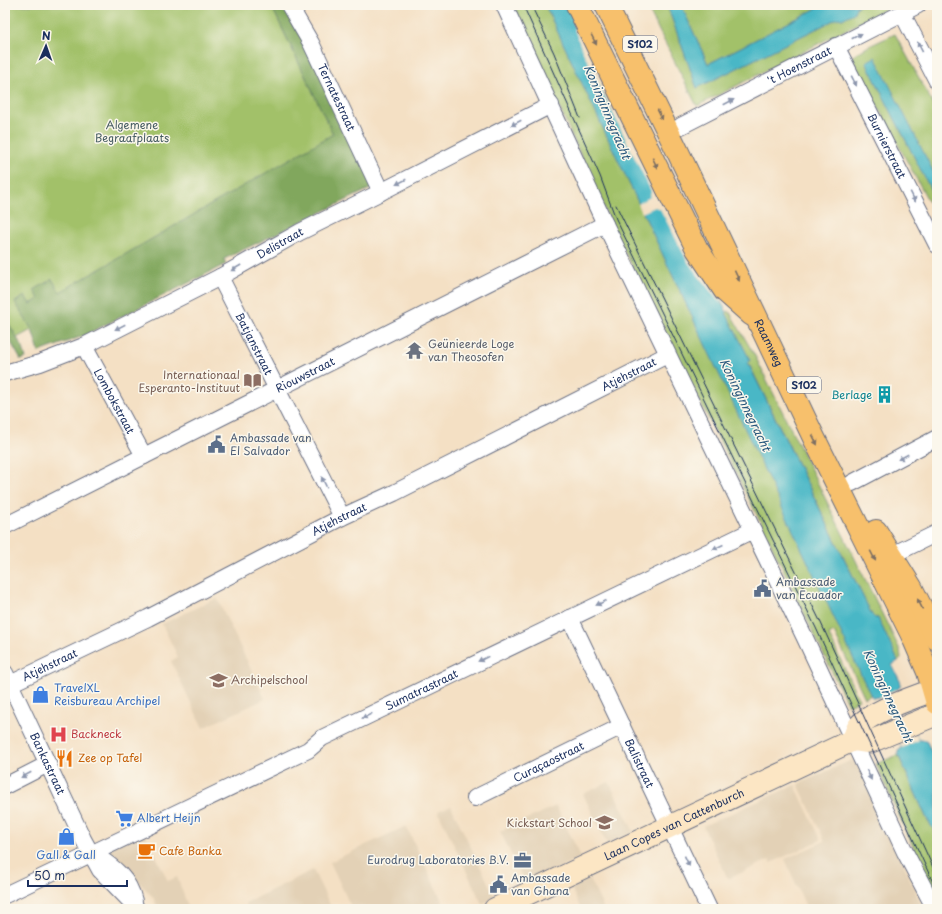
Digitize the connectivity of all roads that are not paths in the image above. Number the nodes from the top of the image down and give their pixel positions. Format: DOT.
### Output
graph roads {
  1 [pos="289,5"];
  2 [pos="504,5"];
  3 [pos="577,5"];
  4 [pos="606,5"];
  5 [pos="621,5"];
  6 [pos="918,5"];
  7 [pos="902,13"];
  8 [pos="836,46"];
  9 [pos="937,81"];
  10 [pos="551,105"];
  11 [pos="681,126"];
  12 [pos="381,192"];
  13 [pos="605,224"];
  14 [pos="937,245"];
  15 [pos="220,277"];
  16 [pos="757,319"];
  17 [pos="84,346"];
  18 [pos="667,355"];
  19 [pos="5,373"];
  20 [pos="277,389"];
  21 [pos="937,438"];
  22 [pos="144,456"];
  23 [pos="852,483"];
  24 [pos="342,517"];
  25 [pos="5,526"];
  26 [pos="753,530"];
  27 [pos="937,533"];
  28 [pos="890,556"];
  29 [pos="570,618"];
  30 [pos="937,639"];
  31 [pos="8,678"];
  32 [pos="936,694"];
  33 [pos="937,714"];
  34 [pos="622,726"];
  35 [pos="853,740"];
  36 [pos="48,764"];
  37 [pos="5,786"];
  38 [pos="475,798"];
  39 [pos="669,826"];
  40 [pos="92,854"];
  41 [pos="5,895"];
  42 [pos="136,907"];
  43 [pos="495,909"];
  44 [pos="709,909"];
  45 [pos="935,909"];
  1 -- 12 [label="street, Ternatestraat"];
  2 -- 10 [label="street"];
  3 -- 16 [label="main road, one-way"];
  4 -- 16 [label="main road, Raamweg / S102, one-way"];
  5 -- 11 [label="main road, Raamweg / S102"];
  6 -- 7 [label="street, 't Hoenstraat"];
  8 -- 7 [label="street, 't Hoenstraat, one-way"];
  9 -- 7 [label="street, one-way"];
  11 -- 8 [label="street, 't Hoenstraat, one-way"];
  8 -- 14 [label="street, Burnierstraat, one-way"];
  10 -- 12 [label="street, Delistraat, one-way"];
  10 -- 13 [label="street"];
  11 -- 23 [label="main road, Raamweg / S102"];
  12 -- 15 [label="street, Delistraat, one-way"];
  13 -- 18 [label="street"];
  13 -- 20 [label="street, Riouwstraat"];
  15 -- 17 [label="street, Delistraat, one-way"];
  15 -- 20 [label="street, Batjanstraat"];
  16 -- 32 [label="main road, Raamweg / S102, one-way"];
  17 -- 19 [label="street, Delistraat"];
  17 -- 22 [label="street, Lombokstraat"];
  18 -- 24 [label="street, Atjehstraat"];
  18 -- 26 [label="street"];
  20 -- 22 [label="street, Riouwstraat"];
  24 -- 20 [label="street, Batjanstraat, one-way"];
  21 -- 23 [label="street, one-way"];
  22 -- 25 [label="street, Riouwstraat"];
  23 -- 28 [label="main road, Raamweg / S102"];
  24 -- 31 [label="street, Atjehstraat"];
  26 -- 29 [label="street, Sumatrastraat, one-way"];
  26 -- 35 [label="street"];
  27 -- 28 [label="street"];
  30 -- 28 [label="main road, Raamweg / S102, one-way"];
  29 -- 34 [label="street, Balistraat"];
  29 -- 40 [label="street, Sumatrastraat, one-way"];
  31 -- 36 [label="street, Bankastraat"];
  32 -- 35 [label="main road"];
  33 -- 35 [label="main road, Laan Copes van Cattenburch"];
  34 -- 38 [label="street, Curaçaostraat"];
  34 -- 39 [label="street, Balistraat"];
  35 -- 39 [label="main road, Laan Copes van Cattenburch"];
  35 -- 45 [label="street, one-way"];
  36 -- 37 [label="street, one-way"];
  36 -- 40 [label="street, Bankastraat"];
  39 -- 43 [label="main road, Laan Copes van Cattenburch"];
  39 -- 44 [label="street, Balistraat, one-way"];
  40 -- 41 [label="street, Sumatrastraat"];
  40 -- 42 [label="street, Bankastraat"];
}
